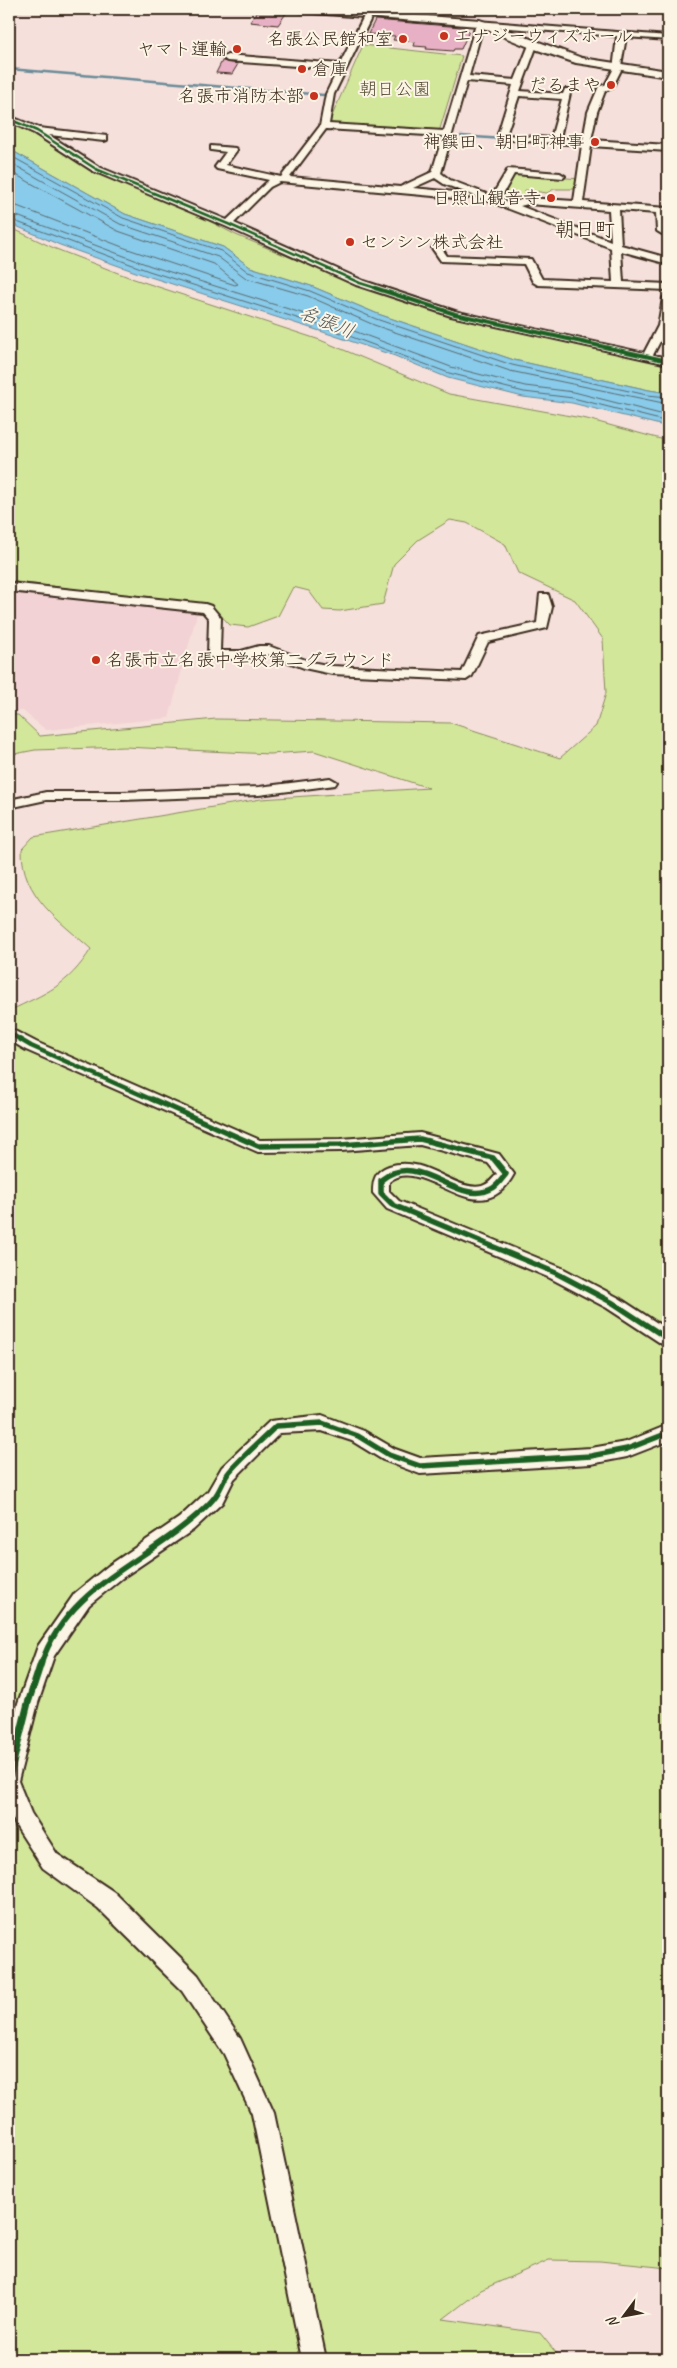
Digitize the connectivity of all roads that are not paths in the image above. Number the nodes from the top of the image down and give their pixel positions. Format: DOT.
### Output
graph roads {
  1 [pos="301,9"];
  2 [pos="368,12"];
  3 [pos="482,20"];
  4 [pos="622,34"];
  5 [pos="668,38"];
  6 [pos="533,45"];
  7 [pos="227,58"];
  8 [pos="343,66"];
  9 [pos="617,68"];
  10 [pos="668,74"];
  11 [pos="463,78"];
  12 [pos="519,83"];
  13 [pos="516,93"];
  14 [pos="9,119"];
  15 [pos="327,126"];
  16 [pos="37,131"];
  17 [pos="449,134"];
  18 [pos="104,138"];
  19 [pos="554,141"];
  20 [pos="588,143"];
  21 [pos="214,148"];
  22 [pos="668,148"];
  23 [pos="436,174"];
  24 [pos="560,176"];
  25 [pos="281,179"];
  26 [pos="402,190"];
  27 [pos="466,196"];
  28 [pos="495,199"];
  29 [pos="552,202"];
  30 [pos="578,204"];
  31 [pos="512,206"];
  32 [pos="614,208"];
  33 [pos="665,210"];
  34 [pos="549,220"];
  35 [pos="228,224"];
  36 [pos="662,231"];
  37 [pos="615,246"];
  38 [pos="437,248"];
  39 [pos="668,261"];
  40 [pos="618,286"];
  41 [pos="668,287"];
  42 [pos="668,298"];
  43 [pos="647,356"];
  44 [pos="668,361"];
  45 [pos="9,587"];
  46 [pos="544,597"];
  47 [pos="330,782"];
  48 [pos="9,804"];
  49 [pos="9,1033"];
  50 [pos="668,1339"];
  51 [pos="668,1432"];
  52 [pos="9,1779"];
  53 [pos="9,1784"];
  54 [pos="314,2359"];
  1 -- 2 [label="main road"];
  2 -- 3 [label="main road"];
  2 -- 8 [label="street"];
  3 -- 4 [label="street"];
  3 -- 6 [label="main road"];
  3 -- 11 [label="street"];
  4 -- 5 [label="street"];
  4 -- 9 [label="street"];
  6 -- 9 [label="main road"];
  6 -- 12 [label="street"];
  7 -- 8 [label="street"];
  8 -- 15 [label="street"];
  9 -- 10 [label="main road"];
  9 -- 20 [label="street"];
  11 -- 12 [label="street"];
  11 -- 17 [label="street"];
  12 -- 13 [label="street"];
  13 -- 19 [label="street"];
  13 -- 19 [label="street"];
  14 -- 16 [label="street"];
  15 -- 17 [label="street"];
  15 -- 25 [label="street"];
  16 -- 18 [label="street"];
  16 -- 35 [label="street"];
  17 -- 23 [label="street"];
  19 -- 20 [label="street"];
  20 -- 22 [label="street"];
  20 -- 30 [label="street"];
  21 -- 25 [label="street"];
  23 -- 26 [label="street"];
  23 -- 28 [label="street"];
  24 -- 28 [label="street"];
  25 -- 26 [label="street"];
  25 -- 35 [label="street"];
  26 -- 27 [label="street"];
  28 -- 31 [label="street"];
  29 -- 30 [label="street"];
  29 -- 31 [label="street"];
  29 -- 34 [label="street"];
  30 -- 32 [label="street"];
  31 -- 34 [label="street"];
  32 -- 33 [label="street"];
  32 -- 37 [label="street"];
  33 -- 36 [label="street"];
  34 -- 37 [label="street"];
  35 -- 43 [label="street"];
  37 -- 39 [label="street"];
  37 -- 40 [label="street"];
  38 -- 40 [label="street"];
  40 -- 41 [label="street"];
  42 -- 43 [label="street"];
  43 -- 44 [label="street"];
  45 -- 46 [label="street"];
  47 -- 48 [label="street"];
  49 -- 50 [label="street"];
  51 -- 52 [label="street"];
  53 -- 54 [label="street"];
}
